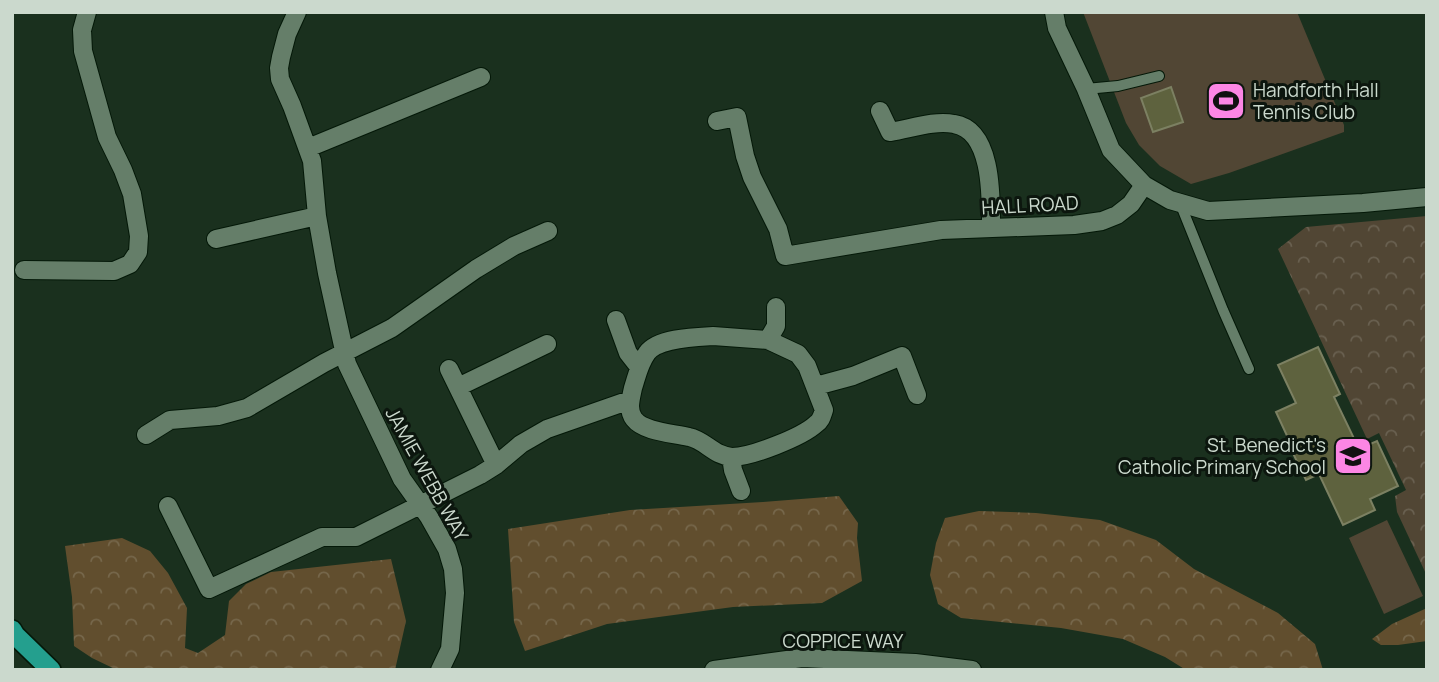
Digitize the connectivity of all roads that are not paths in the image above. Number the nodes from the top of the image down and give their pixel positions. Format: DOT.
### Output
graph roads {
  1 [pos="87,12"];
  2 [pos="297,12"];
  3 [pos="1054,12"];
  4 [pos="1159,76"];
  5 [pos="481,77"];
  6 [pos="1086,89"];
  7 [pos="880,111"];
  8 [pos="717,121"];
  9 [pos="308,148"];
  10 [pos="1144,186"];
  11 [pos="1427,197"];
  12 [pos="1180,202"];
  13 [pos="317,216"];
  14 [pos="991,228"];
  15 [pos="548,231"];
  16 [pos="216,239"];
  17 [pos="24,270"];
  18 [pos="776,307"];
  19 [pos="615,320"];
  20 [pos="768,340"];
  21 [pos="547,344"];
  22 [pos="346,359"];
  23 [pos="639,367"];
  24 [pos="449,369"];
  25 [pos="1249,369"];
  26 [pos="816,386"];
  27 [pos="458,387"];
  28 [pos="917,395"];
  29 [pos="630,400"];
  30 [pos="146,435"];
  31 [pos="731,457"];
  32 [pos="496,465"];
  33 [pos="741,491"];
  34 [pos="421,504"];
  35 [pos="168,506"];
  36 [pos="12,630"];
  37 [pos="450,649"];
  38 [pos="802,664"];
  39 [pos="51,670"];
  40 [pos="440,670"];
  41 [pos="456,670"];
  42 [pos="714,670"];
  43 [pos="972,670"];
  1 -- 17 [label="street"];
  2 -- 9 [label="street, JAMIE WEBB WAY"];
  3 -- 6 [label="street"];
  4 -- 6 [label="lane"];
  5 -- 9 [label="street"];
  6 -- 10 [label="street"];
  7 -- 14 [label="street"];
  8 -- 14 [label="street, HALL ROAD"];
  9 -- 13 [label="street, JAMIE WEBB WAY"];
  10 -- 12 [label="street"];
  10 -- 14 [label="street, HALL ROAD"];
  11 -- 12 [label="street"];
  12 -- 25 [label="lane"];
  13 -- 16 [label="street"];
  13 -- 22 [label="street, JAMIE WEBB WAY"];
  15 -- 22 [label="street"];
  18 -- 20 [label="street"];
  19 -- 23 [label="street"];
  20 -- 23 [label="street"];
  20 -- 26 [label="street"];
  21 -- 27 [label="street"];
  22 -- 30 [label="street"];
  22 -- 34 [label="street, JAMIE WEBB WAY"];
  23 -- 29 [label="street"];
  24 -- 27 [label="street"];
  26 -- 28 [label="street"];
  26 -- 31 [label="street"];
  27 -- 32 [label="street"];
  29 -- 31 [label="street"];
  29 -- 32 [label="street"];
  31 -- 33 [label="street"];
  32 -- 34 [label="street"];
  34 -- 35 [label="street"];
  34 -- 37 [label="street, JAMIE WEBB WAY"];
  36 -- 39 [label="highway"];
  37 -- 40 [label="street, JAMIE WEBB WAY"];
  37 -- 41 [label="street, JAMIE WEBB WAY"];
  38 -- 42 [label="street, COPPICE WAY"];
  38 -- 43 [label="street, COPPICE WAY"];
}
